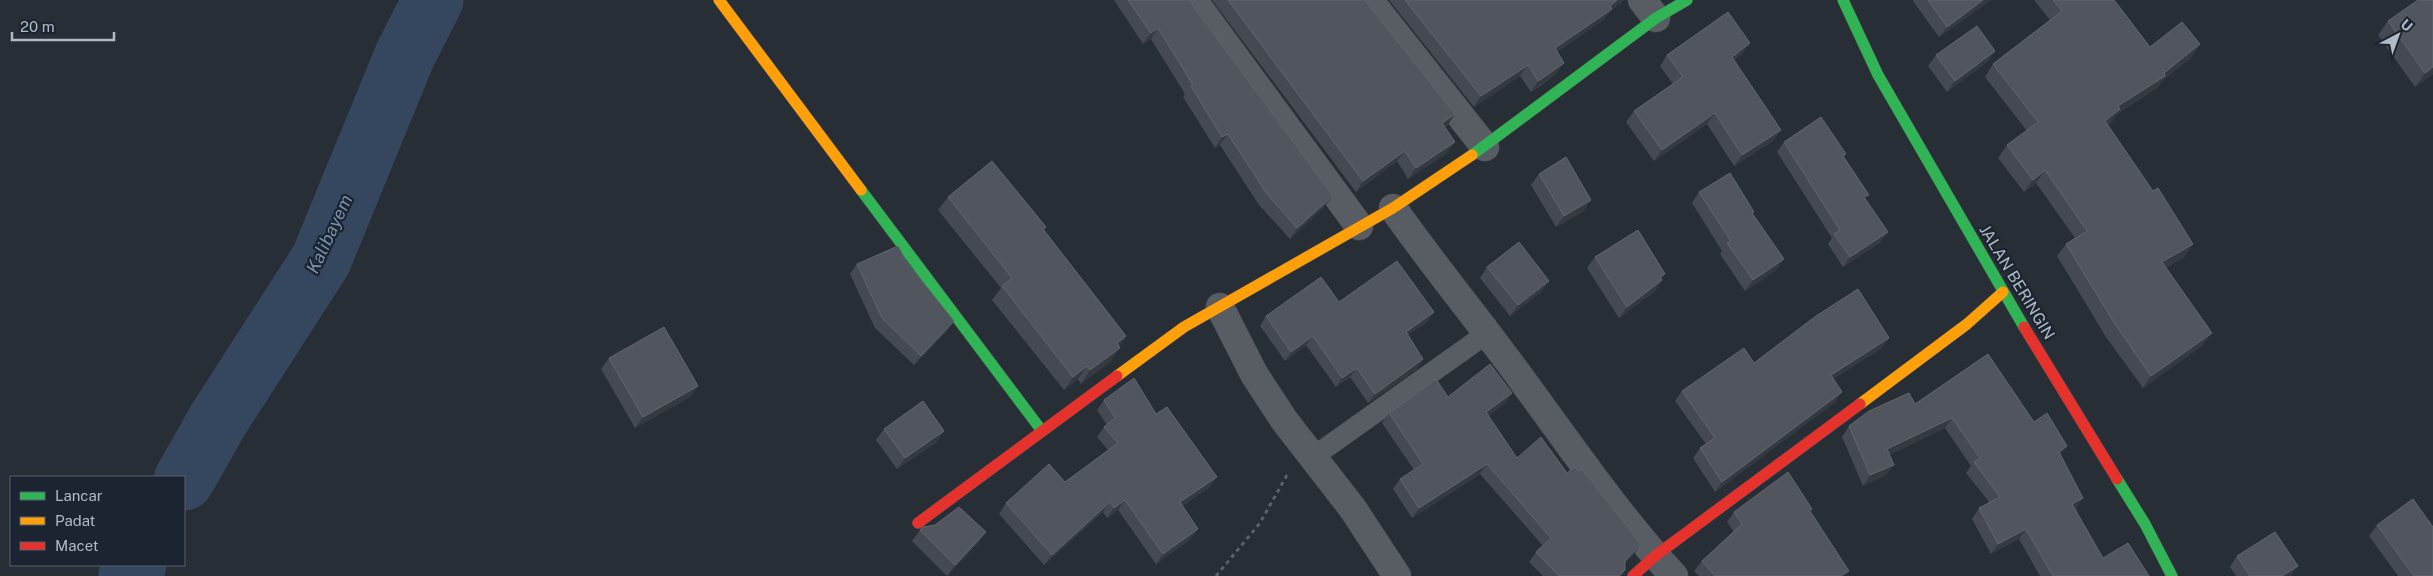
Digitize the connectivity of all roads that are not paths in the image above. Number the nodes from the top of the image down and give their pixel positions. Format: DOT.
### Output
graph roads {
  1 [pos="719,0"];
  2 [pos="1193,0"];
  3 [pos="1369,0"];
  4 [pos="1687,0"];
  5 [pos="1843,0"];
  6 [pos="1649,9"];
  7 [pos="1485,146"];
  8 [pos="1393,208"];
  9 [pos="1359,226"];
  10 [pos="2003,292"];
  11 [pos="1220,307"];
  12 [pos="1486,334"];
  13 [pos="1042,431"];
  14 [pos="1313,457"];
  15 [pos="918,523"];
  16 [pos="1655,556"];
  17 [pos="1397,576"];
  18 [pos="1633,576"];
  19 [pos="1674,576"];
  20 [pos="2172,576"];
  1 -- 13 [label="street"];
  2 -- 9 [label="street"];
  3 -- 7 [label="street"];
  4 -- 6 [label="street"];
  5 -- 10 [label="street, JALAN BERINGIN"];
  6 -- 7 [label="street"];
  7 -- 8 [label="street"];
  8 -- 9 [label="street"];
  8 -- 12 [label="street"];
  9 -- 11 [label="street"];
  10 -- 16 [label="street"];
  10 -- 20 [label="street, JALAN BERINGIN"];
  11 -- 13 [label="street"];
  11 -- 14 [label="street"];
  12 -- 14 [label="lane"];
  12 -- 16 [label="street"];
  13 -- 15 [label="street"];
  14 -- 17 [label="street"];
  16 -- 18 [label="street"];
  16 -- 19 [label="street"];
}
